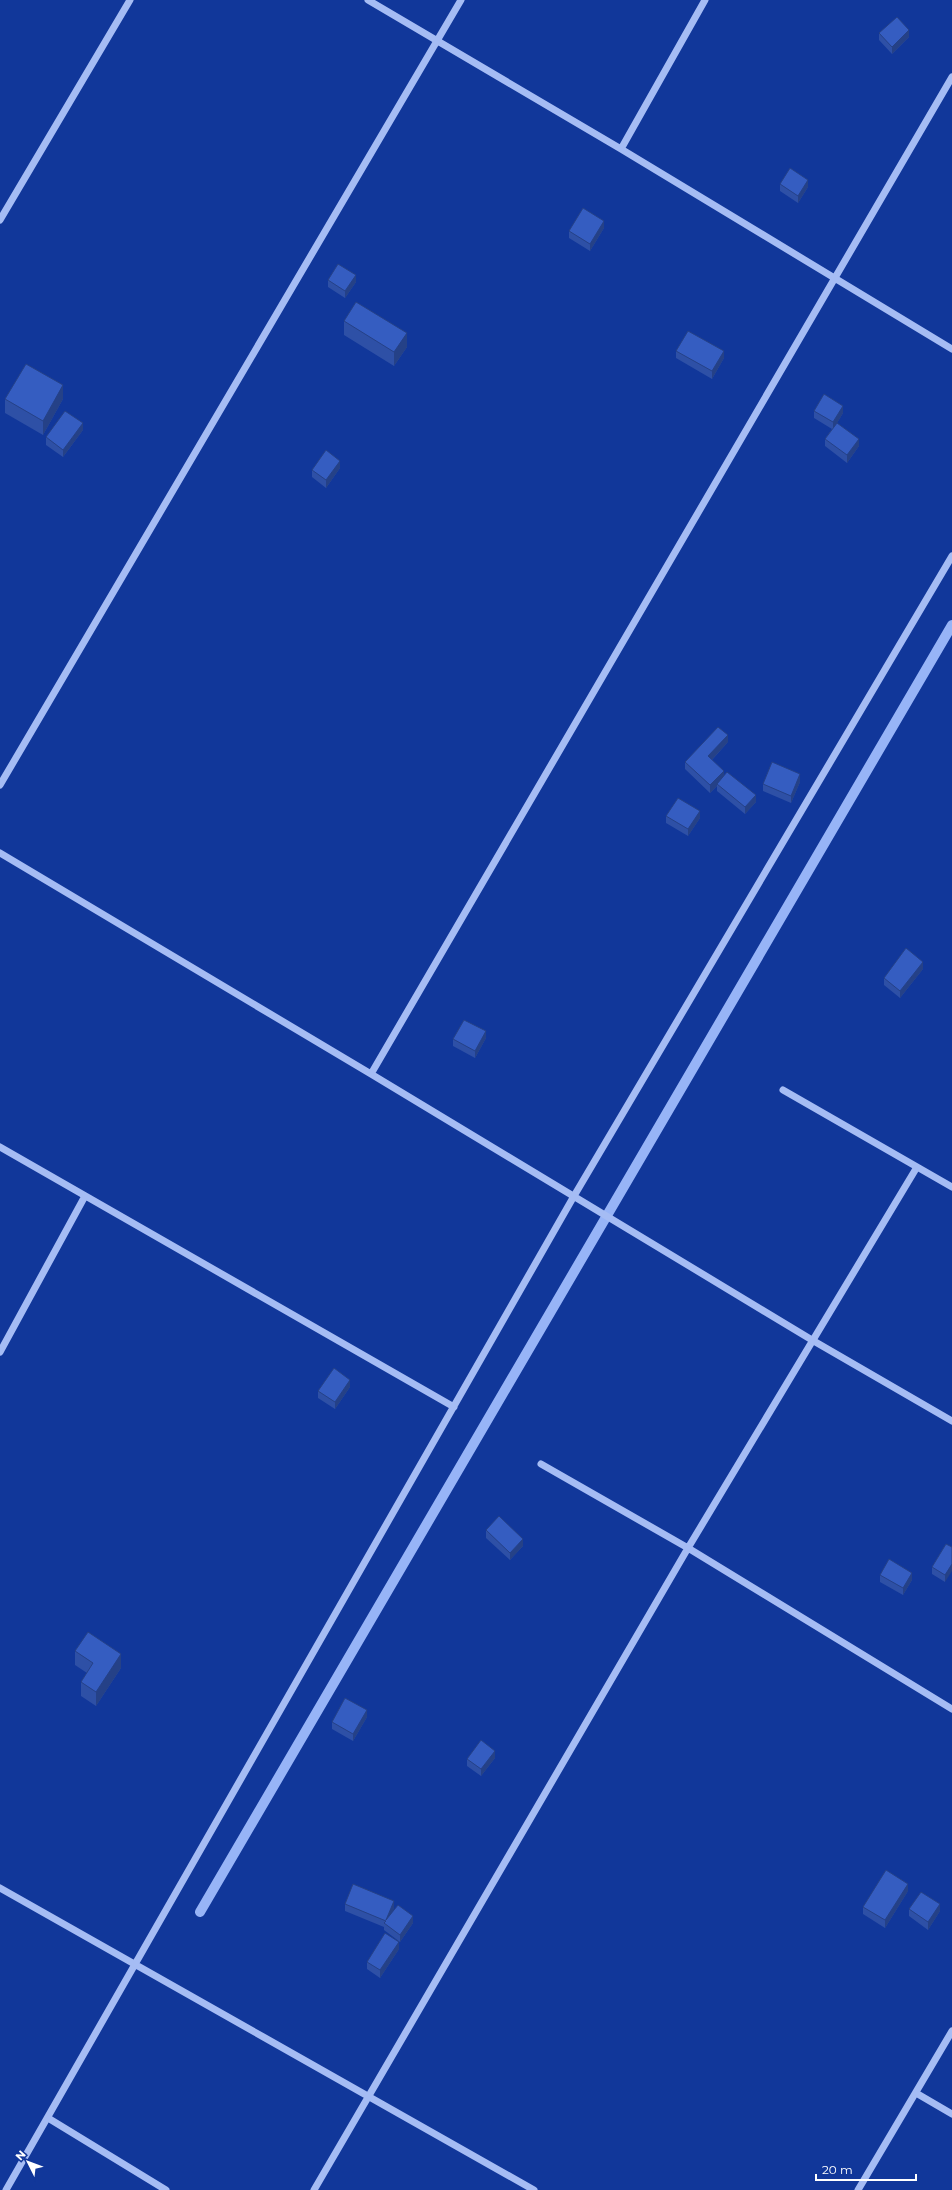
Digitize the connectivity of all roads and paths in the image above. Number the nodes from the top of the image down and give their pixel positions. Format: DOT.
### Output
graph roads {
  1 [pos="130,0"];
  2 [pos="368,0"];
  3 [pos="461,0"];
  4 [pos="705,0"];
  5 [pos="437,40"];
  6 [pos="952,77"];
  7 [pos="621,149"];
  8 [pos="0,220"];
  9 [pos="835,279"];
  10 [pos="952,349"];
  11 [pos="952,556"];
  12 [pos="0,785"];
  13 [pos="0,853"];
  14 [pos="371,1074"];
  15 [pos="783,1090"];
  16 [pos="0,1147"];
  17 [pos="917,1167"];
  18 [pos="952,1187"];
  19 [pos="85,1196"];
  20 [pos="574,1196"];
  21 [pos="812,1340"];
  22 [pos="0,1352"];
  23 [pos="454,1407"];
  24 [pos="952,1421"];
  25 [pos="541,1464"];
  26 [pos="688,1548"];
  27 [pos="952,1709"];
  28 [pos="0,1888"];
  29 [pos="136,1964"];
  30 [pos="952,2031"];
  31 [pos="916,2093"];
  32 [pos="368,2096"];
  33 [pos="952,2114"];
  34 [pos="48,2118"];
  35 [pos="6,2190"];
  36 [pos="166,2190"];
  37 [pos="314,2190"];
  38 [pos="534,2190"];
  39 [pos="858,2190"];
  1 -- 8 [label="street"];
  2 -- 5 [label="street"];
  3 -- 5 [label="street"];
  4 -- 7 [label="street"];
  5 -- 7 [label="street"];
  5 -- 12 [label="street"];
  6 -- 9 [label="street"];
  7 -- 9 [label="street"];
  9 -- 10 [label="street"];
  9 -- 14 [label="street"];
  11 -- 20 [label="street"];
  13 -- 14 [label="street"];
  14 -- 20 [label="street"];
  15 -- 17 [label="street"];
  16 -- 19 [label="street"];
  17 -- 18 [label="street"];
  17 -- 21 [label="street"];
  19 -- 22 [label="street"];
  19 -- 23 [label="street"];
  20 -- 21 [label="street"];
  20 -- 23 [label="street"];
  21 -- 24 [label="street"];
  21 -- 26 [label="street"];
  23 -- 29 [label="street"];
  25 -- 26 [label="street"];
  26 -- 27 [label="street"];
  26 -- 32 [label="street"];
  28 -- 29 [label="street"];
  29 -- 32 [label="street"];
  29 -- 34 [label="street"];
  30 -- 31 [label="street"];
  31 -- 33 [label="street"];
  31 -- 39 [label="street"];
  32 -- 37 [label="street"];
  32 -- 38 [label="street"];
  34 -- 35 [label="street"];
  34 -- 36 [label="street"];
}
